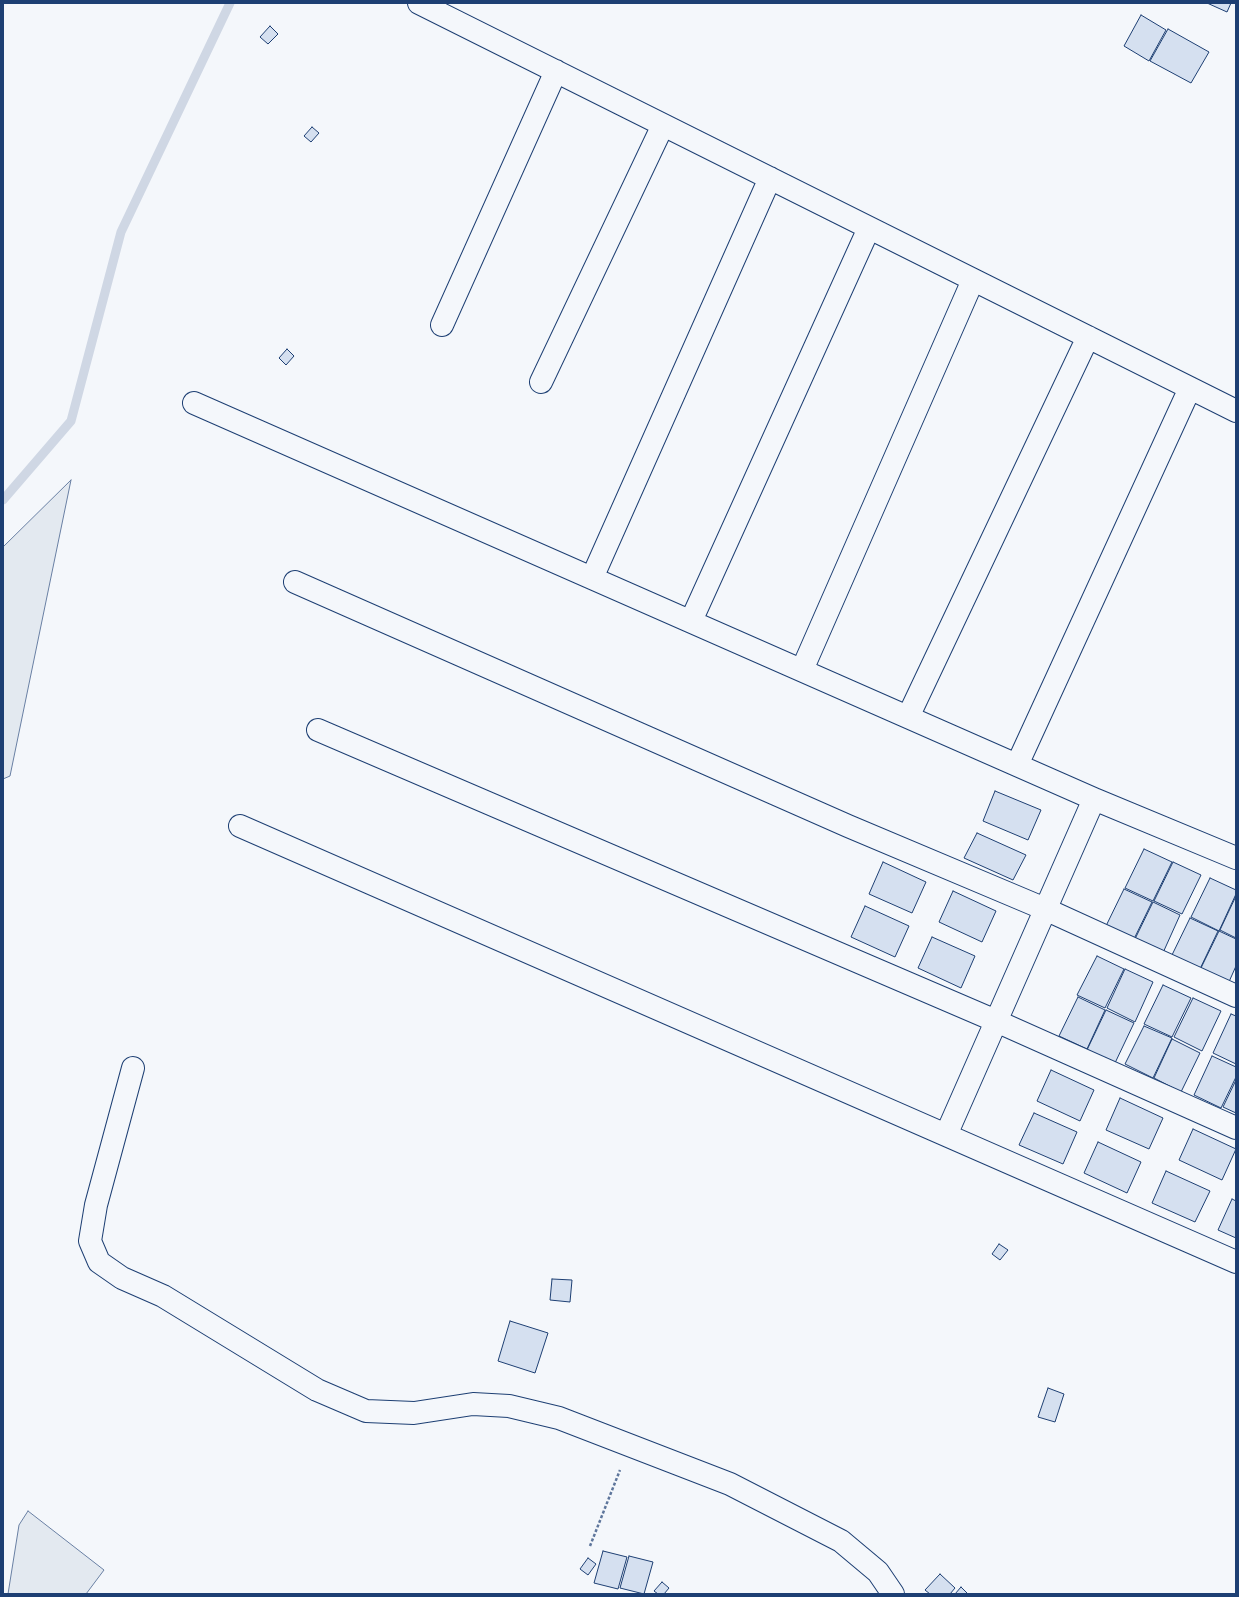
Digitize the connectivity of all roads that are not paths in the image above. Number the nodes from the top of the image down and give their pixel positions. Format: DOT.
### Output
graph roads {
  1 [pos="419,3"];
  2 [pos="556,71"];
  3 [pos="662,125"];
  4 [pos="770,178"];
  5 [pos="869,228"];
  6 [pos="973,280"];
  7 [pos="442,325"];
  8 [pos="1088,337"];
  9 [pos="541,382"];
  10 [pos="1190,388"];
  11 [pos="194,403"];
  12 [pos="1236,411"];
  13 [pos="592,578"];
  14 [pos="295,582"];
  15 [pos="691,621"];
  16 [pos="802,670"];
  17 [pos="908,717"];
  18 [pos="318,730"];
  19 [pos="1017,764"];
  20 [pos="1094,799"];
  21 [pos="240,826"];
  22 [pos="1236,858"];
  23 [pos="1045,909"];
  24 [pos="1236,996"];
  25 [pos="996,1021"];
  26 [pos="133,1068"];
  27 [pos="1236,1128"];
  28 [pos="946,1135"];
  29 [pos="1236,1262"];
  30 [pos="893,1594"];
  1 -- 2 [label="street"];
  2 -- 3 [label="street"];
  2 -- 7 [label="street"];
  3 -- 4 [label="street"];
  3 -- 9 [label="street"];
  4 -- 5 [label="street"];
  4 -- 13 [label="street"];
  5 -- 6 [label="street"];
  5 -- 15 [label="street"];
  6 -- 8 [label="street"];
  6 -- 16 [label="street"];
  8 -- 10 [label="street"];
  8 -- 17 [label="street"];
  10 -- 12 [label="street"];
  10 -- 19 [label="street"];
  11 -- 13 [label="street"];
  13 -- 15 [label="street"];
  14 -- 23 [label="street"];
  15 -- 16 [label="street"];
  16 -- 17 [label="street"];
  17 -- 19 [label="street"];
  18 -- 25 [label="street"];
  19 -- 20 [label="street"];
  20 -- 22 [label="street"];
  20 -- 23 [label="street"];
  21 -- 28 [label="street"];
  23 -- 24 [label="street"];
  23 -- 25 [label="street"];
  25 -- 27 [label="street"];
  25 -- 28 [label="street"];
  26 -- 30 [label="street"];
  28 -- 29 [label="street"];
}
